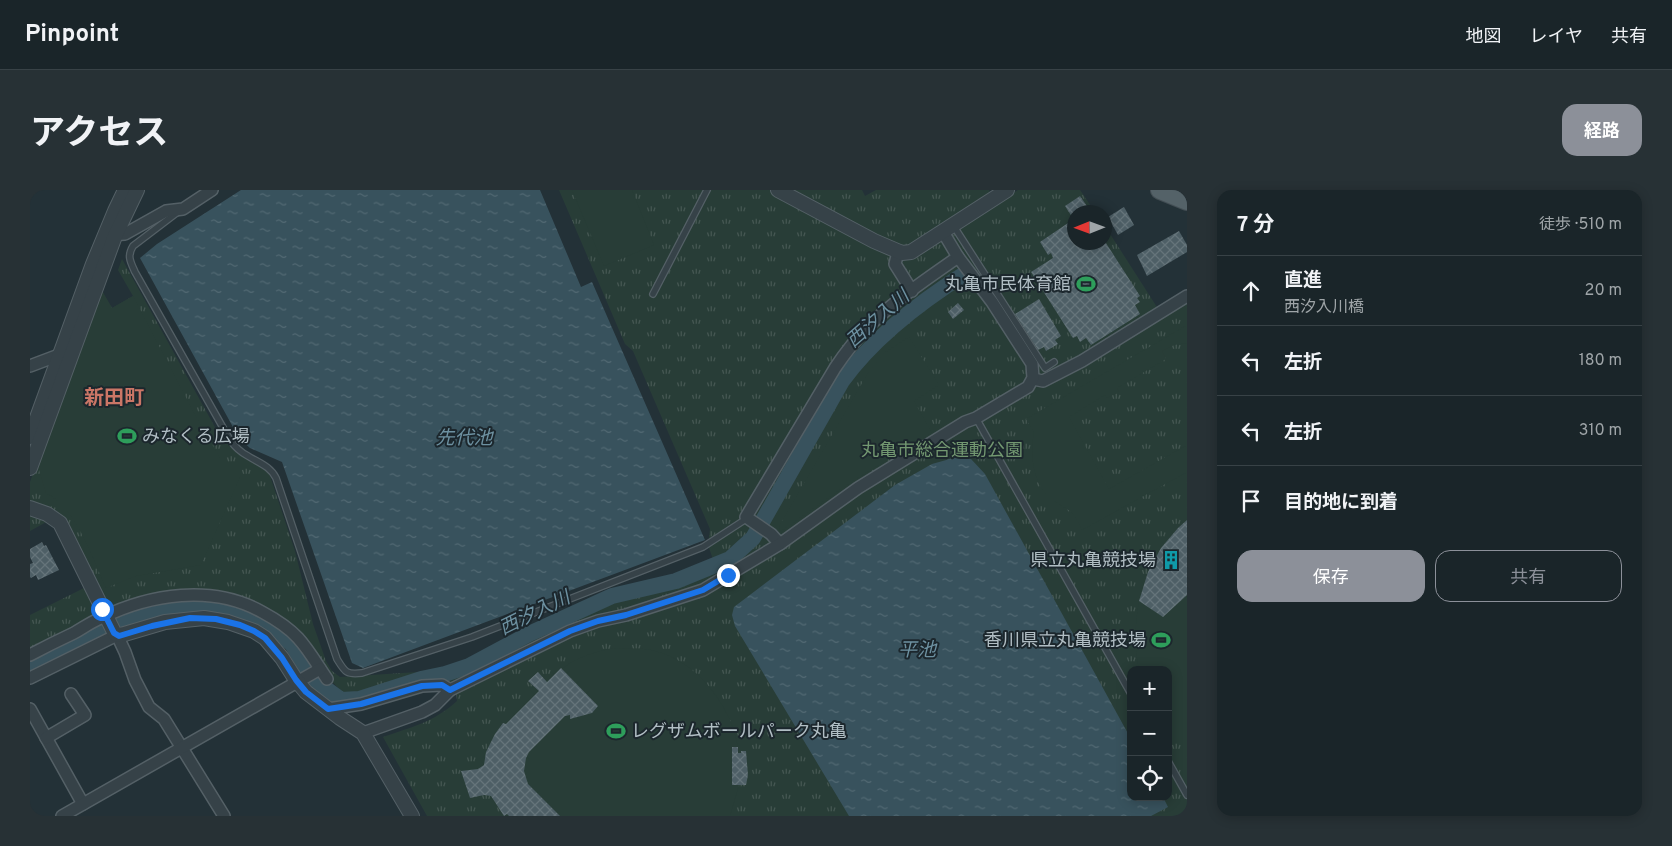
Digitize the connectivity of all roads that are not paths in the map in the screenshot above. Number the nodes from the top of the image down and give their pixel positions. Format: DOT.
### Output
graph roads {
  1 [pos="125,190"];
  2 [pos="137,190"];
  3 [pos="212,190"];
  4 [pos="707,190"];
  5 [pos="778,190"];
  6 [pos="1007,190"];
  7 [pos="1160,190"];
  8 [pos="1187,202"];
  9 [pos="183,209"];
  10 [pos="948,229"];
  11 [pos="110,235"];
  12 [pos="898,252"];
  13 [pos="958,258"];
  14 [pos="912,291"];
  15 [pos="653,294"];
  16 [pos="1187,296"];
  17 [pos="65,356"];
  18 [pos="1054,362"];
  19 [pos="30,366"];
  20 [pos="1033,379"];
  21 [pos="976,418"];
  22 [pos="30,437"];
  23 [pos="30,468"];
  24 [pos="30,508"];
  25 [pos="746,517"];
  26 [pos="780,544"];
  27 [pos="105,616"];
  28 [pos="116,634"];
  29 [pos="30,655"];
  30 [pos="30,678"];
  31 [pos="300,680"];
  32 [pos="1127,687"];
  33 [pos="450,690"];
  34 [pos="71,694"];
  35 [pos="30,709"];
  36 [pos="328,709"];
  37 [pos="363,733"];
  38 [pos="46,738"];
  39 [pos="181,748"];
  40 [pos="1172,768"];
  41 [pos="1187,795"];
  42 [pos="83,804"];
  43 [pos="62,816"];
  44 [pos="224,816"];
  45 [pos="412,816"];
  1 -- 11 [label="street"];
  2 -- 11 [label="street"];
  3 -- 9 [label="street"];
  4 -- 15 [label="lane"];
  5 -- 12 [label="street"];
  6 -- 10 [label="street"];
  7 -- 8 [label="main road"];
  9 -- 11 [label="street"];
  9 -- 25 [label="lane"];
  10 -- 12 [label="street"];
  10 -- 13 [label="street"];
  10 -- 18 [label="lane"];
  11 -- 17 [label="street"];
  12 -- 14 [label="street"];
  13 -- 14 [label="street"];
  13 -- 20 [label="street"];
  14 -- 25 [label="street"];
  16 -- 20 [label="street"];
  17 -- 19 [label="street"];
  17 -- 22 [label="street"];
  17 -- 23 [label="street"];
  20 -- 21 [label="street"];
  21 -- 26 [label="street"];
  21 -- 32 [label="lane"];
  24 -- 27 [label="street"];
  25 -- 26 [label="street"];
  26 -- 33 [label="street"];
  27 -- 28 [label="street"];
  27 -- 29 [label="street"];
  27 -- 31 [label="street"];
  28 -- 30 [label="street"];
  28 -- 31 [label="street"];
  28 -- 39 [label="street"];
  31 -- 36 [label="street"];
  31 -- 39 [label="street"];
  33 -- 36 [label="street"];
  33 -- 37 [label="street"];
  34 -- 38 [label="street"];
  35 -- 38 [label="street"];
  36 -- 37 [label="street"];
  37 -- 45 [label="street"];
  38 -- 42 [label="street"];
  39 -- 42 [label="street"];
  39 -- 44 [label="street"];
  40 -- 41 [label="lane"];
  42 -- 43 [label="street"];
}
